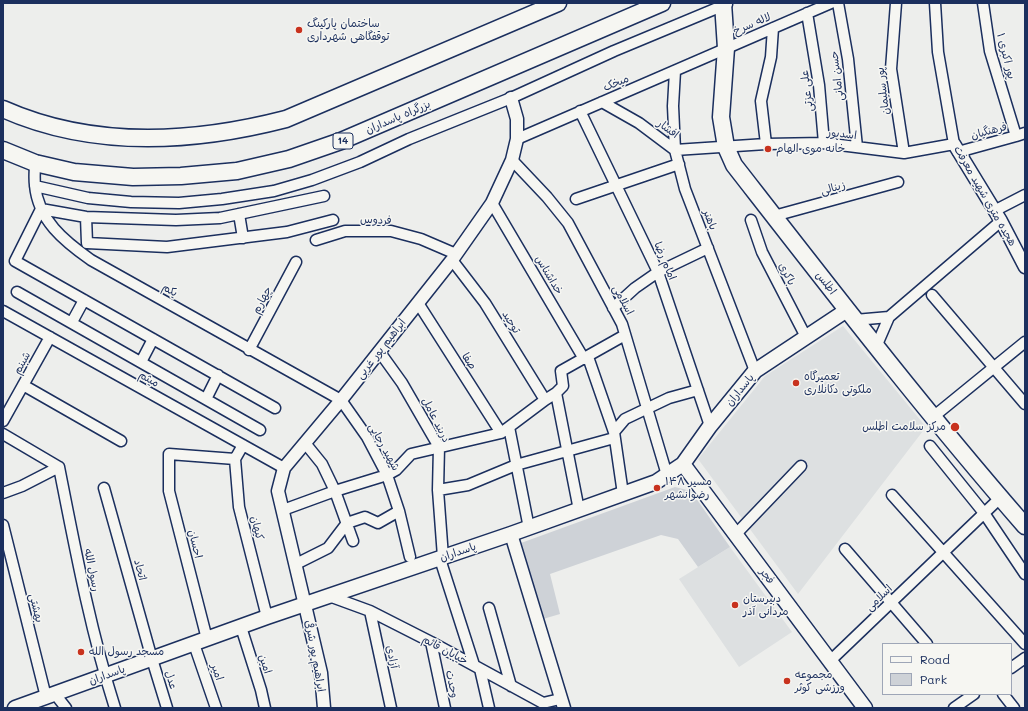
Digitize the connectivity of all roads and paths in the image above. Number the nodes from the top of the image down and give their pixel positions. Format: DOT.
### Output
graph roads {
  1 [pos="558,3"];
  2 [pos="662,3"];
  3 [pos="831,3"];
  4 [pos="838,3"];
  5 [pos="896,3"];
  6 [pos="934,3"];
  7 [pos="983,3"];
  8 [pos="725,4"];
  9 [pos="807,13"];
  10 [pos="773,28"];
  11 [pos="726,48"];
  12 [pos="674,70"];
  13 [pos="510,98"];
  14 [pos="602,102"];
  15 [pos="3,109"];
  16 [pos="580,111"];
  17 [pos="3,115"];
  18 [pos="33,120"];
  19 [pos="1022,135"];
  20 [pos="517,139"];
  21 [pos="824,143"];
  22 [pos="766,144"];
  23 [pos="726,147"];
  24 [pos="857,147"];
  25 [pos="956,148"];
  26 [pos="3,149"];
  27 [pos="676,150"];
  28 [pos="904,153"];
  29 [pos="11,156"];
  30 [pos="512,160"];
  31 [pos="35,163"];
  32 [pos="679,164"];
  33 [pos="898,182"];
  34 [pos="616,185"];
  35 [pos="35,186"];
  36 [pos="1025,195"];
  37 [pos="324,196"];
  38 [pos="576,199"];
  39 [pos="492,203"];
  40 [pos="41,209"];
  41 [pos="239,214"];
  42 [pos="774,216"];
  43 [pos="997,216"];
  44 [pos="86,217"];
  45 [pos="332,220"];
  46 [pos="751,220"];
  47 [pos="243,238"];
  48 [pos="316,240"];
  49 [pos="708,248"];
  50 [pos="454,257"];
  51 [pos="296,262"];
  52 [pos="1025,267"];
  53 [pos="658,272"];
  54 [pos="17,292"];
  55 [pos="932,295"];
  56 [pos="84,300"];
  57 [pos="418,303"];
  58 [pos="613,308"];
  59 [pos="3,311"];
  60 [pos="851,315"];
  61 [pos="889,318"];
  62 [pos="72,322"];
  63 [pos="625,335"];
  64 [pos="50,337"];
  65 [pos="806,337"];
  66 [pos="153,339"];
  67 [pos="1025,342"];
  68 [pos="876,347"];
  69 [pos="249,350"];
  70 [pos="379,352"];
  71 [pos="586,358"];
  72 [pos="141,362"];
  73 [pos="994,367"];
  74 [pos="755,371"];
  75 [pos="218,375"];
  76 [pos="23,385"];
  77 [pos="698,390"];
  78 [pos="556,393"];
  79 [pos="206,399"];
  80 [pos="341,400"];
  81 [pos="545,400"];
  82 [pos="1025,404"];
  83 [pos="275,408"];
  84 [pos="648,408"];
  85 [pos="933,417"];
  86 [pos="3,421"];
  87 [pos="710,426"];
  88 [pos="260,430"];
  89 [pos="505,430"];
  90 [pos="3,434"];
  91 [pos="614,435"];
  92 [pos="121,441"];
  93 [pos="305,443"];
  94 [pos="242,445"];
  95 [pos="930,446"];
  96 [pos="439,447"];
  97 [pos="568,451"];
  98 [pos="235,459"];
  99 [pos="683,464"];
  100 [pos="516,465"];
  101 [pos="800,466"];
  102 [pos="59,468"];
  103 [pos="284,468"];
  104 [pos="387,475"];
  105 [pos="667,475"];
  106 [pos="104,488"];
  107 [pos="438,490"];
  108 [pos="336,491"];
  109 [pos="3,493"];
  110 [pos="622,494"];
  111 [pos="892,494"];
  112 [pos="1000,498"];
  113 [pos="283,510"];
  114 [pos="579,510"];
  115 [pos="398,511"];
  116 [pos="984,514"];
  117 [pos="347,523"];
  118 [pos="3,525"];
  119 [pos="1025,526"];
  120 [pos="529,528"];
  121 [pos="511,534"];
  122 [pos="736,534"];
  123 [pos="353,541"];
  124 [pos="845,549"];
  125 [pos="943,552"];
  126 [pos="410,557"];
  127 [pos="442,558"];
  128 [pos="296,564"];
  129 [pos="1025,574"];
  130 [pos="329,596"];
  131 [pos="892,603"];
  132 [pos="306,604"];
  133 [pos="489,608"];
  134 [pos="370,611"];
  135 [pos="267,617"];
  136 [pos="241,627"];
  137 [pos="201,641"];
  138 [pos="431,642"];
  139 [pos="926,643"];
  140 [pos="1025,644"];
  141 [pos="1025,658"];
  142 [pos="152,659"];
  143 [pos="830,661"];
  144 [pos="477,667"];
  145 [pos="1012,667"];
  146 [pos="105,676"];
  147 [pos="511,686"];
  148 [pos="50,695"];
  149 [pos="972,695"];
  150 [pos="1004,695"];
  151 [pos="562,704"];
  152 [pos="957,707"];
  153 [pos="15,708"];
  154 [pos="66,708"];
  155 [pos="115,708"];
  156 [pos="167,708"];
  157 [pos="216,708"];
  158 [pos="265,708"];
  159 [pos="324,708"];
  160 [pos="391,708"];
  161 [pos="445,708"];
  162 [pos="489,708"];
  163 [pos="866,708"];
  164 [pos="1014,708"];
  1 -- 18 [label="main road"];
  2 -- 31 [label="main road, بزرگراه پاسداران / 14"];
  3 -- 9 [label="street, لاله سرخ"];
  4 -- 24 [label="street, حسن امانی"];
  5 -- 28 [label="street, پور سلیمان"];
  6 -- 25 [label="street, هجده متری شهید معرفت"];
  7 -- 19 [label="street, پور اکبری ۱"];
  8 -- 11 [label="main road, اطلس"];
  8 -- 13 [label="street"];
  9 -- 10 [label="street, لاله سرخ"];
  9 -- 21 [label="street, علی عزتی"];
  10 -- 11 [label="street, لاله سرخ"];
  10 -- 22 [label="street"];
  11 -- 12 [label="street, میخک"];
  11 -- 23 [label="main road, اطلس"];
  12 -- 14 [label="street, میخک"];
  12 -- 27 [label="street, باهنر"];
  13 -- 20 [label="street, ابراهیم پور غربی"];
  13 -- 35 [label="street"];
  14 -- 16 [label="street, میخک"];
  14 -- 27 [label="street, افشار"];
  15 -- 18 [label="main road"];
  16 -- 20 [label="street, میخک"];
  16 -- 34 [label="street, امام رضا"];
  17 -- 18 [label="main road"];
  19 -- 25 [label="street, فرهنگیان"];
  20 -- 30 [label="street, ابراهیم پور غربی"];
  21 -- 22 [label="street, اسدپور"];
  21 -- 24 [label="street, اسدپور"];
  22 -- 23 [label="street, اسدپور"];
  23 -- 27 [label="street, افشار"];
  23 -- 42 [label="main road, اطلس"];
  24 -- 28 [label="street, اسدپور"];
  25 -- 28 [label="street, اسدپور"];
  25 -- 43 [label="street, هجده متری شهید معرفت"];
  26 -- 29 [label="main road, بزرگراه پاسداران / 14"];
  27 -- 32 [label="street, باهنر"];
  29 -- 31 [label="main road, بزرگراه پاسداران / 14"];
  30 -- 39 [label="street, ابراهیم پور غربی"];
  30 -- 58 [label="street, اسلامی"];
  31 -- 35 [label="street, یکم"];
  32 -- 34 [label="street"];
  32 -- 49 [label="street, باهنر"];
  33 -- 42 [label="street, زینالی"];
  34 -- 38 [label="street"];
  34 -- 53 [label="street, امام رضا"];
  35 -- 40 [label="street, یکم"];
  36 -- 43 [label="street"];
  37 -- 41 [label="street"];
  39 -- 50 [label="street, ابراهیم پور غربی"];
  39 -- 71 [label="street, خداشناس"];
  40 -- 44 [label="street"];
  40 -- 56 [label="street"];
  40 -- 69 [label="street, یکم"];
  41 -- 44 [label="street"];
  41 -- 47 [label="street"];
  42 -- 60 [label="main road, اطلس"];
  43 -- 52 [label="street, هجده متری شهید معرفت"];
  43 -- 61 [label="street"];
  44 -- 47 [label="street"];
  45 -- 47 [label="street"];
  46 -- 65 [label="street, باکری"];
  48 -- 50 [label="street, فردوس"];
  49 -- 53 [label="street"];
  49 -- 74 [label="street, باهنر"];
  50 -- 57 [label="street, ابراهیم پور غربی"];
  50 -- 81 [label="street, توحید"];
  51 -- 69 [label="street, چهارم"];
  53 -- 58 [label="street"];
  53 -- 77 [label="street, امام رضا"];
  54 -- 62 [label="street"];
  55 -- 73 [label="street"];
  56 -- 62 [label="street"];
  56 -- 66 [label="street"];
  57 -- 70 [label="street, ابراهیم پور غربی"];
  57 -- 89 [label="street, صفا"];
  58 -- 63 [label="street, اسلامی"];
  59 -- 64 [label="street, میثم"];
  60 -- 61 [label="street"];
  60 -- 65 [label="main road, پاسداران"];
  60 -- 68 [label="main road, اطلس"];
  61 -- 68 [label="street"];
  62 -- 72 [label="street"];
  63 -- 71 [label="street"];
  63 -- 84 [label="street, اسلامی"];
  64 -- 76 [label="street, شبنم"];
  64 -- 94 [label="street, میثم"];
  65 -- 74 [label="main road, پاسداران"];
  66 -- 72 [label="street"];
  66 -- 75 [label="street"];
  67 -- 73 [label="street"];
  68 -- 85 [label="main road, اطلس"];
  69 -- 80 [label="street, یکم"];
  70 -- 80 [label="street, ابراهیم پور غربی"];
  70 -- 96 [label="street, دربند عامل"];
  71 -- 78 [label="street"];
  71 -- 91 [label="street, خداشناس"];
  72 -- 79 [label="street"];
  73 -- 82 [label="street"];
  73 -- 85 [label="street"];
  74 -- 87 [label="main road, پاسداران"];
  75 -- 79 [label="street"];
  75 -- 83 [label="street"];
  76 -- 86 [label="street, شبنم"];
  76 -- 92 [label="street"];
  77 -- 84 [label="street"];
  77 -- 87 [label="street, امام رضا"];
  78 -- 81 [label="street"];
  78 -- 97 [label="street"];
  79 -- 88 [label="street"];
  80 -- 93 [label="street, ابراهیم پور غربی"];
  80 -- 104 [label="street, شهید رجایی"];
  81 -- 89 [label="street"];
  84 -- 91 [label="street"];
  84 -- 105 [label="street, اسلامی"];
  85 -- 112 [label="main road, اطلس"];
  87 -- 99 [label="main road, پاسداران"];
  89 -- 96 [label="street"];
  89 -- 100 [label="street, صفا"];
  90 -- 102 [label="street"];
  91 -- 97 [label="street"];
  91 -- 110 [label="street, خداشناس"];
  93 -- 103 [label="street, ابراهیم پور غربی"];
  93 -- 108 [label="street"];
  94 -- 98 [label="street"];
  94 -- 103 [label="street, میثم"];
  95 -- 116 [label="street"];
  96 -- 104 [label="street"];
  96 -- 107 [label="street, دربند عامل"];
  97 -- 100 [label="street"];
  97 -- 114 [label="street"];
  98 -- 135 [label="street, کیهان"];
  98 -- 137 [label="street, احسان"];
  99 -- 105 [label="main road, پاسداران"];
  99 -- 122 [label="main road, فجر"];
  100 -- 107 [label="street"];
  100 -- 120 [label="street, صفا"];
  101 -- 122 [label="street"];
  102 -- 109 [label="street"];
  102 -- 146 [label="street, رسول الله"];
  103 -- 113 [label="street, ابراهیم پور غربی"];
  104 -- 108 [label="street"];
  104 -- 115 [label="street, شهید رجایی"];
  105 -- 110 [label="main road, پاسداران"];
  106 -- 142 [label="street, اتحاد"];
  107 -- 127 [label="street, دربند عامل"];
  108 -- 113 [label="street"];
  108 -- 117 [label="street"];
  110 -- 114 [label="main road, پاسداران"];
  111 -- 125 [label="street"];
  112 -- 116 [label="street, اسلامی"];
  112 -- 119 [label="main road, اطلس"];
  113 -- 128 [label="street, ابراهیم پور غربی"];
  114 -- 120 [label="main road, پاسداران"];
  115 -- 117 [label="street"];
  115 -- 126 [label="street, شهید رجایی"];
  116 -- 125 [label="street, اسلامی"];
  116 -- 129 [label="street"];
  117 -- 123 [label="street"];
  117 -- 128 [label="street"];
  118 -- 148 [label="street, بهشتی"];
  120 -- 121 [label="main road, پاسداران"];
  121 -- 127 [label="main road, پاسداران"];
  121 -- 151 [label="street, خیابان قائم"];
  122 -- 143 [label="main road, فجر"];
  124 -- 131 [label="street"];
  125 -- 131 [label="street, اسلامی"];
  125 -- 140 [label="street"];
  127 -- 130 [label="main road, پاسداران"];
  127 -- 144 [label="street, دربند عامل"];
  128 -- 132 [label="street, ابراهیم پور غربی"];
  130 -- 132 [label="main road, پاسداران"];
  130 -- 134 [label="street, خیابان قائم"];
  131 -- 139 [label="street"];
  131 -- 143 [label="street, اسلامی"];
  132 -- 135 [label="main road, پاسداران"];
  132 -- 159 [label="street, ابراهیم پور شرقی"];
  133 -- 147 [label="street"];
  134 -- 138 [label="street, خیابان قائم"];
  134 -- 160 [label="street, آزادی"];
  135 -- 136 [label="main road, پاسداران"];
  136 -- 137 [label="main road, پاسداران"];
  136 -- 158 [label="street, امین"];
  137 -- 142 [label="main road, پاسداران"];
  137 -- 157 [label="street, امیر"];
  138 -- 144 [label="street, خیابان قائم"];
  138 -- 161 [label="street, وحدت"];
  141 -- 145 [label="street"];
  142 -- 146 [label="main road, پاسداران"];
  142 -- 156 [label="street, عدل"];
  143 -- 163 [label="main road, فجر"];
  144 -- 147 [label="street, خیابان قائم"];
  144 -- 162 [label="street, دربند عامل"];
  146 -- 148 [label="main road, پاسداران"];
  146 -- 155 [label="street, رسول الله"];
  147 -- 151 [label="street, خیابان قائم"];
  148 -- 153 [label="main road, پاسداران"];
  148 -- 154 [label="street"];
  149 -- 152 [label="street"];
  150 -- 164 [label="street"];
}
